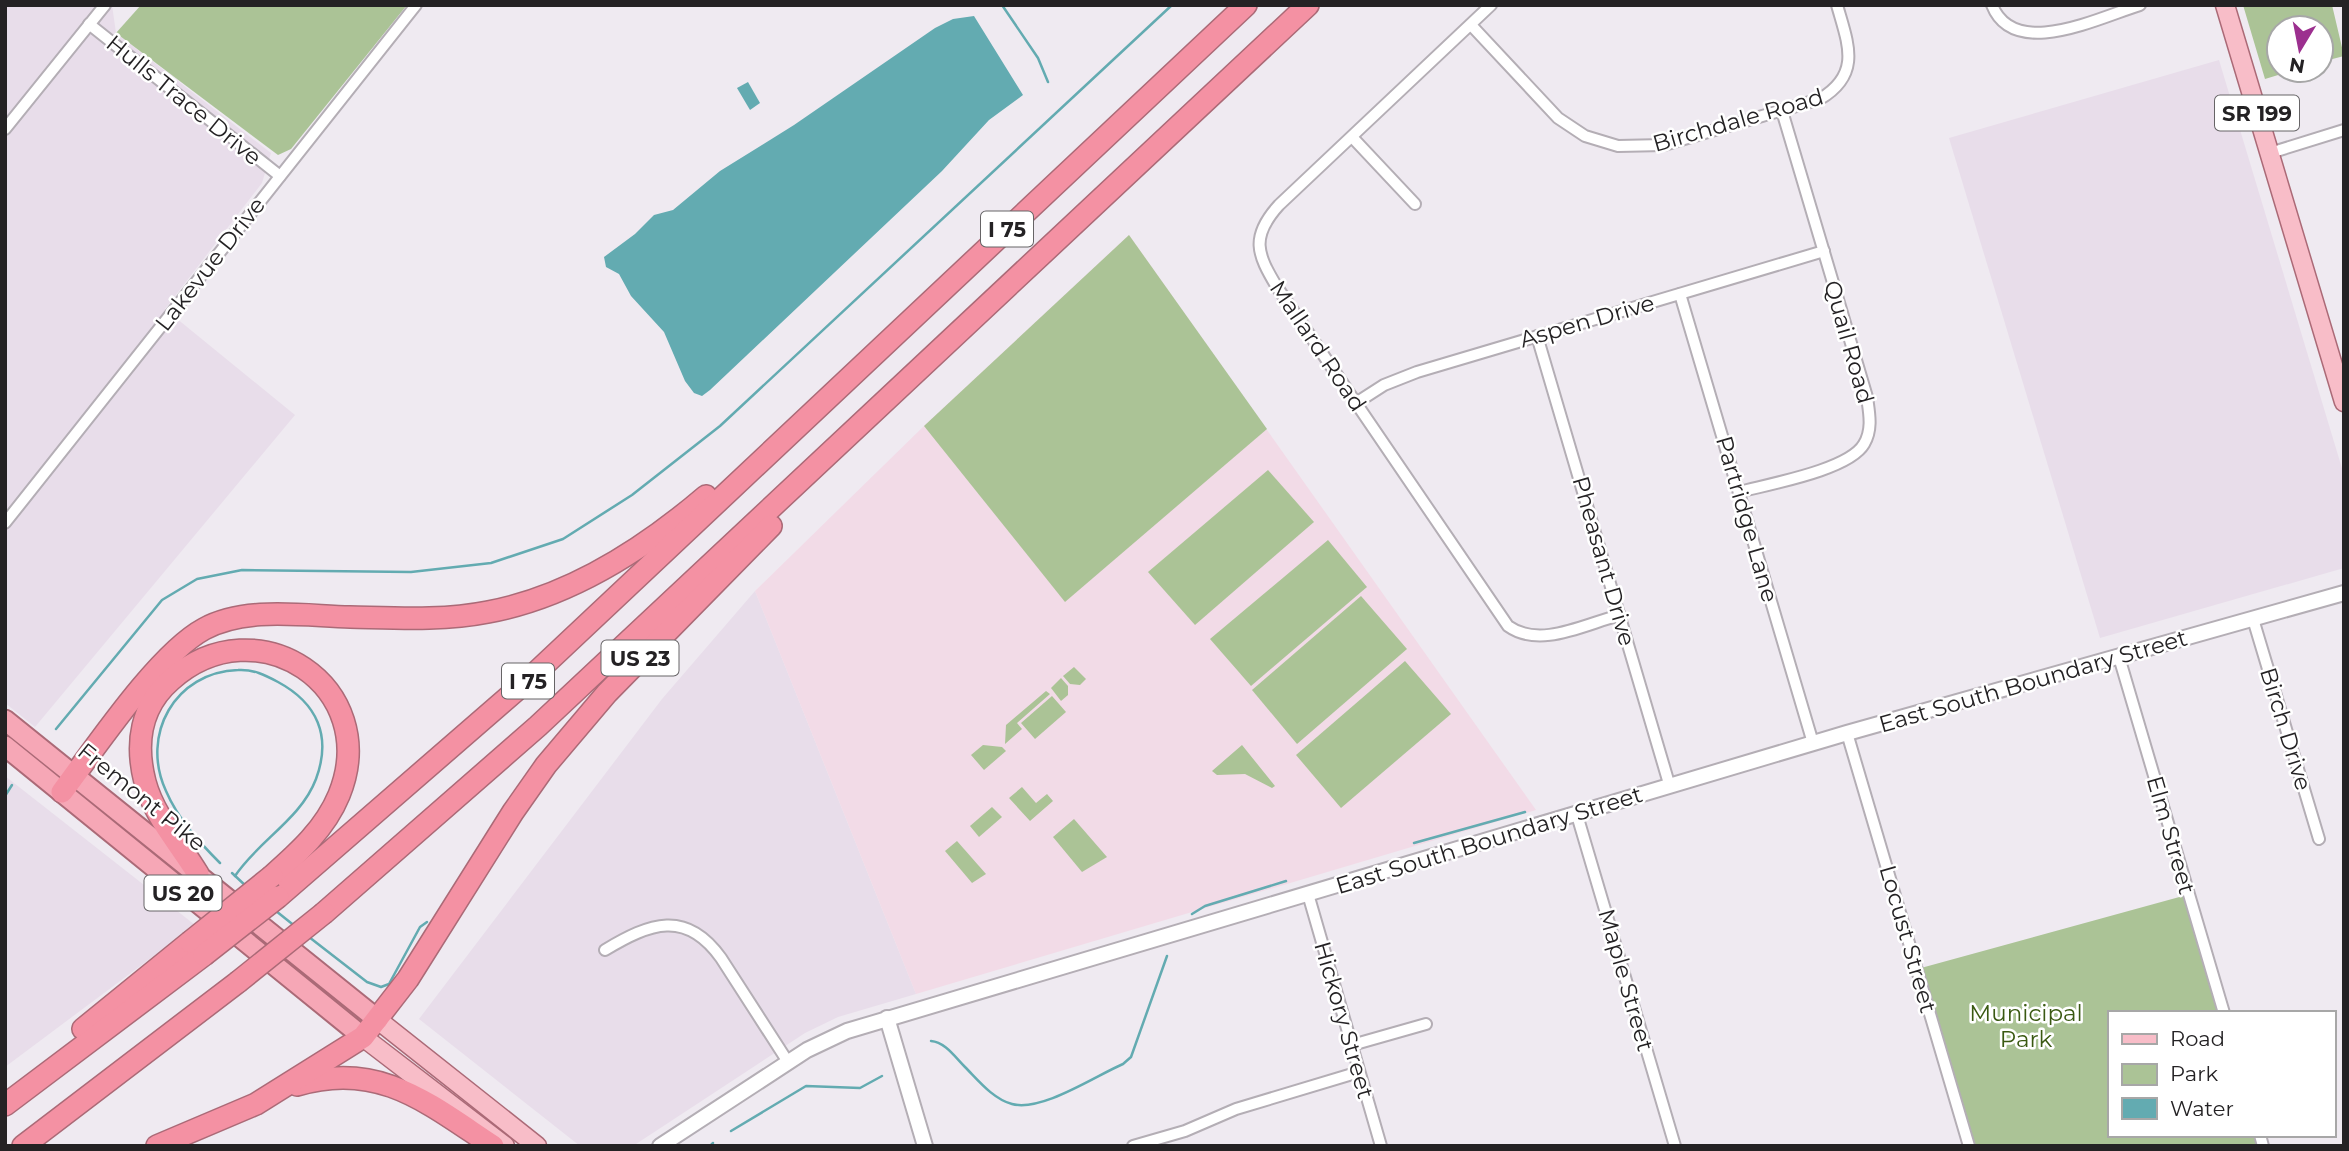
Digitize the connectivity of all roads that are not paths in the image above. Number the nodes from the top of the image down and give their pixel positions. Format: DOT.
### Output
graph roads {
  1 [pos="105,5"];
  2 [pos="416,5"];
  3 [pos="1246,5"];
  4 [pos="1308,5"];
  5 [pos="1491,5"];
  6 [pos="1837,5"];
  7 [pos="1992,5"];
  8 [pos="2140,5"];
  9 [pos="2225,5"];
  10 [pos="89,24"];
  11 [pos="1471,25"];
  12 [pos="1782,111"];
  13 [pos="5,129"];
  14 [pos="2344,130"];
  15 [pos="1352,137"];
  16 [pos="2270,153"];
  17 [pos="279,176"];
  18 [pos="1415,204"];
  19 [pos="1824,251"];
  20 [pos="1680,294"];
  21 [pos="969,322"];
  22 [pos="1537,336"];
  23 [pos="2344,402"];
  24 [pos="1356,403"];
  25 [pos="767,453"];
  26 [pos="1740,492"];
  27 [pos="5,523"];
  28 [pos="2344,593"];
  29 [pos="1620,615"];
  30 [pos="2253,619"];
  31 [pos="2119,657"];
  32 [pos="150,702"];
  33 [pos="5,720"];
  34 [pos="1847,733"];
  35 [pos="1813,743"];
  36 [pos="5,746"];
  37 [pos="1670,787"];
  38 [pos="74,788"];
  39 [pos="1577,815"];
  40 [pos="2319,839"];
  41 [pos="198,874"];
  42 [pos="275,886"];
  43 [pos="1308,894"];
  44 [pos="197,949"];
  45 [pos="605,950"];
  46 [pos="2223,1011"];
  47 [pos="887,1018"];
  48 [pos="378,1020"];
  49 [pos="1426,1024"];
  50 [pos="363,1037"];
  51 [pos="1352,1045"];
  52 [pos="788,1062"];
  53 [pos="1359,1072"];
  54 [pos="281,1090"];
  55 [pos="5,1095"];
  56 [pos="452,1103"];
  57 [pos="5,1105"];
  58 [pos="23,1146"];
  59 [pos="157,1146"];
  60 [pos="493,1146"];
  61 [pos="505,1146"];
  62 [pos="521,1146"];
  63 [pos="537,1146"];
  64 [pos="660,1146"];
  65 [pos="925,1146"];
  66 [pos="1133,1146"];
  67 [pos="1381,1146"];
  68 [pos="1675,1146"];
  69 [pos="1969,1146"];
  1 -- 10 [label="street"];
  2 -- 17 [label="street, Lakevue Drive"];
  3 -- 25 [label="highway, I 75"];
  4 -- 21 [label="highway, I 75"];
  5 -- 11 [label="street, Mallard Road"];
  6 -- 12 [label="street, Birchdale Road"];
  7 -- 8 [label="street"];
  9 -- 16 [label="main road, SR 199"];
  10 -- 13 [label="street"];
  10 -- 17 [label="street, Hulls Trace Drive"];
  11 -- 12 [label="street, Birchdale Road"];
  11 -- 15 [label="street, Mallard Road"];
  12 -- 19 [label="street, Quail Road"];
  14 -- 16 [label="street"];
  15 -- 18 [label="street"];
  15 -- 24 [label="street, Mallard Road"];
  16 -- 23 [label="main road, SR 199"];
  17 -- 27 [label="street, Lakevue Drive"];
  19 -- 20 [label="street, Aspen Drive"];
  19 -- 26 [label="street, Quail Road"];
  20 -- 22 [label="street, Aspen Drive"];
  20 -- 26 [label="street, Partridge Lane"];
  21 -- 48 [label="highway, US 23"];
  21 -- 58 [label="highway, I 75, bridge"];
  22 -- 24 [label="street, Aspen Drive"];
  22 -- 29 [label="street, Pheasant Drive"];
  24 -- 29 [label="street, Mallard Road"];
  25 -- 38 [label="highway"];
  25 -- 42 [label="highway, I 75"];
  26 -- 35 [label="street, Partridge Lane"];
  28 -- 30 [label="street, East South Boundary Street"];
  29 -- 37 [label="street, Pheasant Drive"];
  30 -- 31 [label="street, East South Boundary Street"];
  30 -- 40 [label="street, Birch Drive"];
  31 -- 34 [label="street, East South Boundary Street"];
  31 -- 46 [label="street, Elm Street"];
  32 -- 38 [label="highway"];
  32 -- 41 [label="highway"];
  32 -- 42 [label="highway"];
  33 -- 38 [label="highway, Fremont Pike / US 20"];
  34 -- 35 [label="street, East South Boundary Street"];
  34 -- 69 [label="street, Locust Street"];
  35 -- 37 [label="street, East South Boundary Street"];
  36 -- 38 [label="highway, Fremont Pike / US 20"];
  37 -- 39 [label="street, East South Boundary Street"];
  38 -- 41 [label="highway, Fremont Pike / US 20"];
  38 -- 50 [label="highway, Fremont Pike / US 20"];
  39 -- 43 [label="street, East South Boundary Street"];
  39 -- 68 [label="street, Maple Street"];
  41 -- 48 [label="highway, Fremont Pike / US 20"];
  42 -- 44 [label="highway, I 75, bridge"];
  43 -- 47 [label="street, East South Boundary Street"];
  43 -- 51 [label="street, Hickory Street"];
  44 -- 55 [label="highway"];
  44 -- 57 [label="highway, I 75"];
  45 -- 52 [label="street"];
  47 -- 52 [label="street, East South Boundary Street"];
  47 -- 65 [label="street"];
  48 -- 50 [label="highway, US 23"];
  48 -- 63 [label="main road, US 20"];
  49 -- 51 [label="street"];
  50 -- 54 [label="highway"];
  50 -- 56 [label="main road, US 20"];
  51 -- 53 [label="street, Hickory Street"];
  52 -- 64 [label="street, East South Boundary Street"];
  53 -- 66 [label="street"];
  53 -- 67 [label="street, Hickory Street"];
  54 -- 59 [label="highway"];
  54 -- 60 [label="highway"];
  56 -- 61 [label="main road, US 20"];
  56 -- 62 [label="main road"];
}
